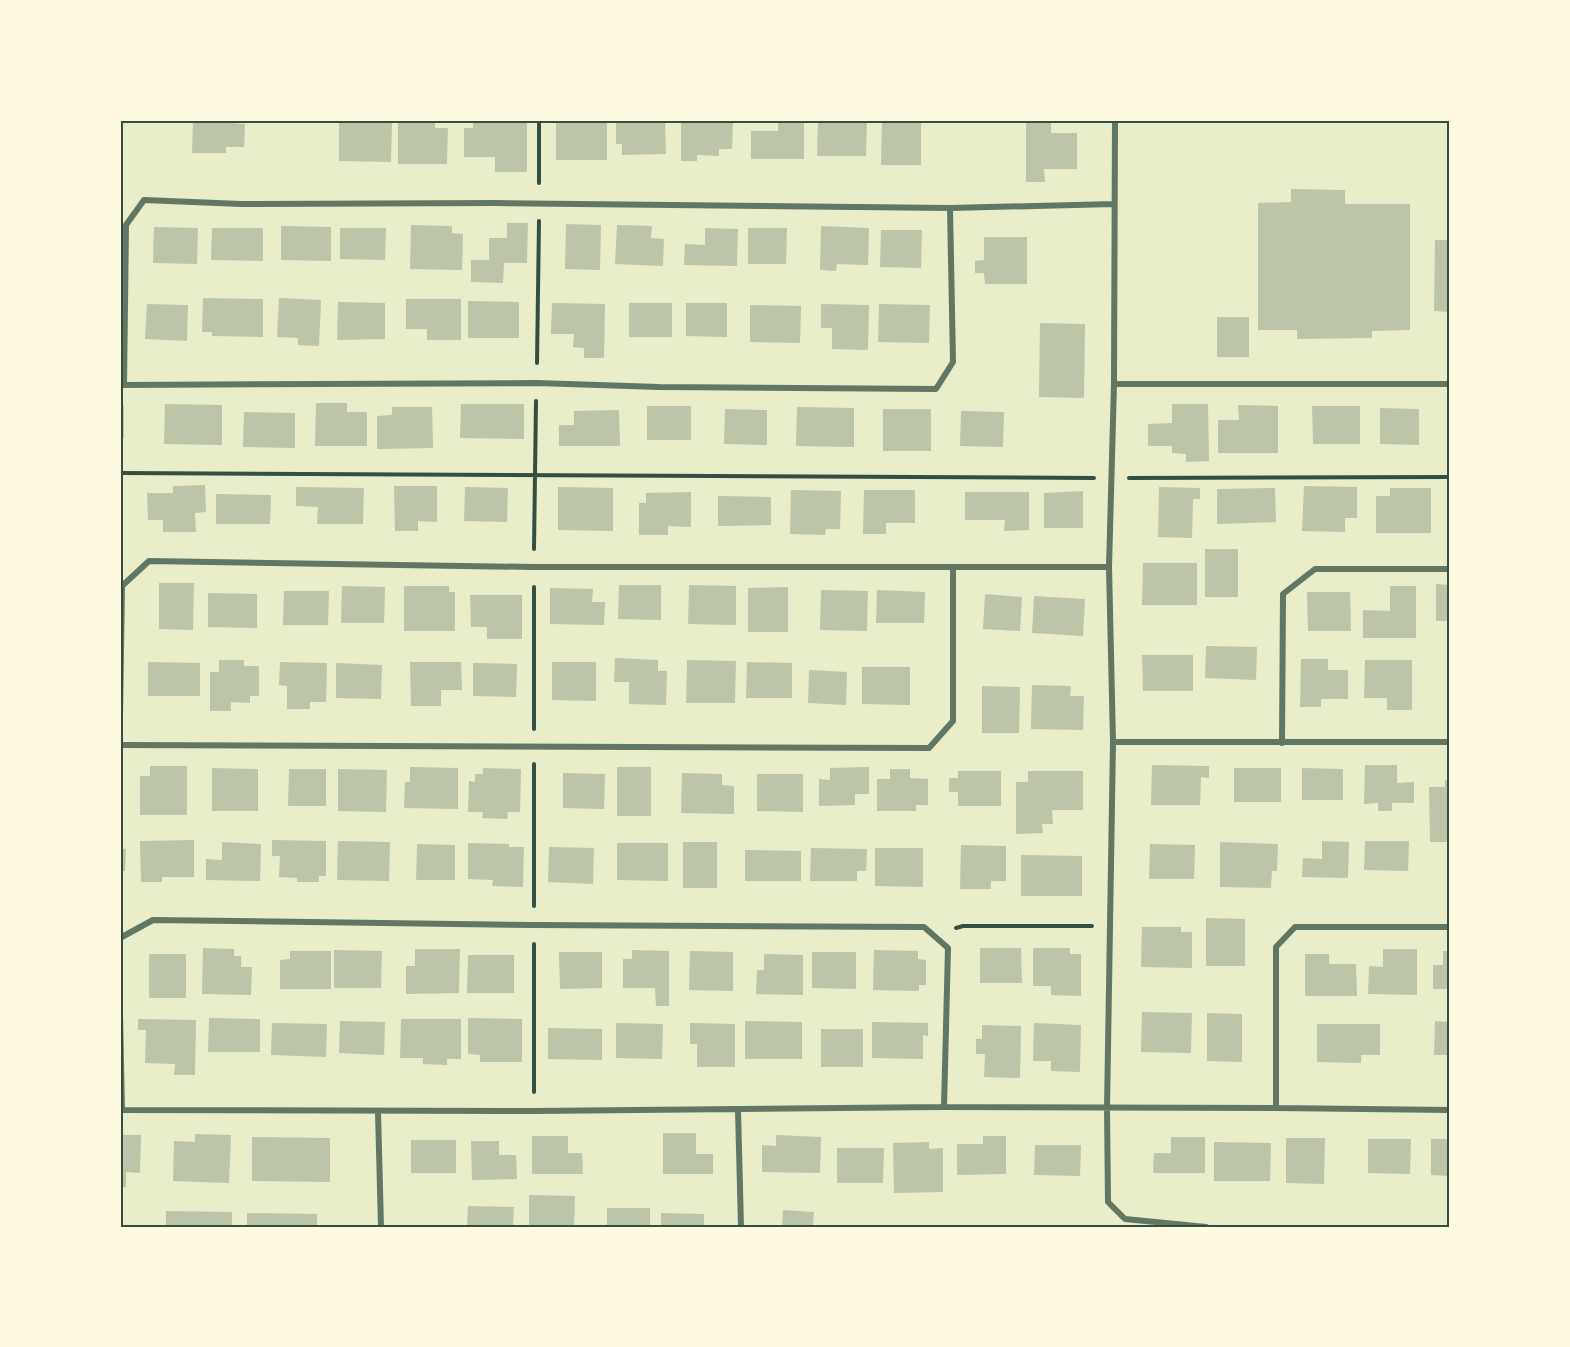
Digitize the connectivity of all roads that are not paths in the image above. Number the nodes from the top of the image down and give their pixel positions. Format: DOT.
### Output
graph roads {
  1 [pos="1114,120"];
  2 [pos="1114,204"];
  3 [pos="950,208"];
  4 [pos="1114,384"];
  5 [pos="1450,384"];
  6 [pos="122,385"];
  7 [pos="1109,567"];
  8 [pos="953,568"];
  9 [pos="1450,569"];
  10 [pos="120,717"];
  11 [pos="1113,742"];
  12 [pos="1450,742"];
  13 [pos="1282,743"];
  14 [pos="120,745"];
  15 [pos="1450,927"];
  16 [pos="120,938"];
  17 [pos="120,1014"];
  18 [pos="944,1107"];
  19 [pos="1276,1108"];
  20 [pos="1107,1109"];
  21 [pos="121,1110"];
  22 [pos="738,1110"];
  23 [pos="1450,1110"];
  24 [pos="378,1112"];
  25 [pos="381,1227"];
  26 [pos="741,1227"];
  27 [pos="1206,1227"];
  1 -- 2 [label="street"];
  2 -- 3 [label="street"];
  2 -- 4 [label="street"];
  3 -- 6 [label="street"];
  3 -- 6 [label="street"];
  4 -- 5 [label="street"];
  4 -- 7 [label="street"];
  7 -- 8 [label="street"];
  7 -- 11 [label="street"];
  8 -- 10 [label="street"];
  8 -- 14 [label="street"];
  9 -- 13 [label="street"];
  11 -- 13 [label="street"];
  11 -- 20 [label="street"];
  12 -- 13 [label="street"];
  15 -- 19 [label="street"];
  16 -- 18 [label="street"];
  17 -- 21 [label="street"];
  18 -- 20 [label="street"];
  18 -- 22 [label="street"];
  19 -- 20 [label="street"];
  19 -- 23 [label="street"];
  20 -- 27 [label="street"];
  21 -- 24 [label="street"];
  22 -- 24 [label="street"];
  22 -- 26 [label="street"];
  24 -- 25 [label="street"];
}
